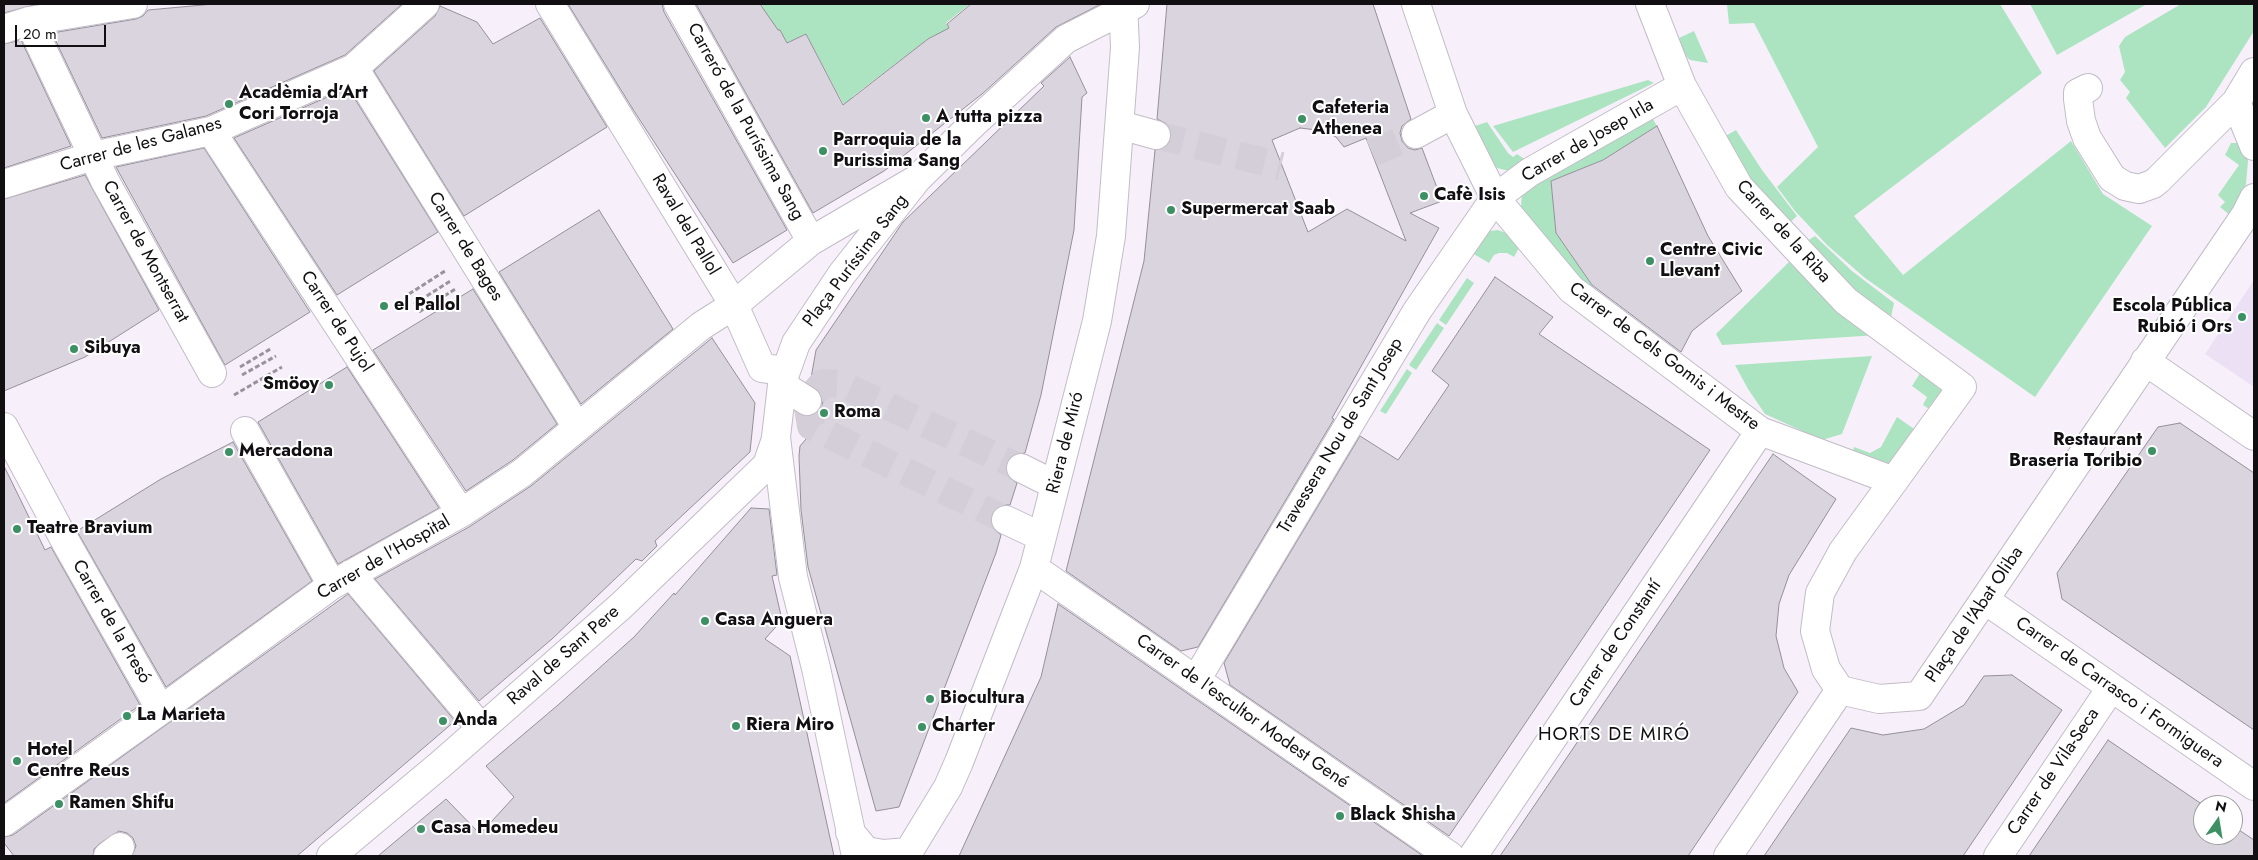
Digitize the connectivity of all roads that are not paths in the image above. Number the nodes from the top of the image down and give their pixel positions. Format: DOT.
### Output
graph roads {
  1 [pos="132,4"];
  2 [pos="425,4"];
  3 [pos="678,4"];
  4 [pos="1416,4"];
  5 [pos="1650,4"];
  6 [pos="1127,5"];
  7 [pos="551,6"];
  8 [pos="16,25"];
  9 [pos="354,68"];
  10 [pos="2254,72"];
  11 [pos="1682,86"];
  12 [pos="2088,88"];
  13 [pos="2237,99"];
  14 [pos="1454,114"];
  15 [pos="1120,125"];
  16 [pos="211,131"];
  17 [pos="1416,134"];
  18 [pos="1156,135"];
  19 [pos="2254,146"];
  20 [pos="93,156"];
  21 [pos="917,179"];
  22 [pos="4,184"];
  23 [pos="1495,198"];
  24 [pos="2254,198"];
  25 [pos="811,241"];
  26 [pos="734,305"];
  27 [pos="2146,360"];
  28 [pos="228,374"];
  29 [pos="784,378"];
  30 [pos="807,401"];
  31 [pos="576,427"];
  32 [pos="4,428"];
  33 [pos="244,431"];
  34 [pos="1760,431"];
  35 [pos="2254,436"];
  36 [pos="776,437"];
  37 [pos="1021,468"];
  38 [pos="1894,481"];
  39 [pos="1055,484"];
  40 [pos="461,513"];
  41 [pos="1006,520"];
  42 [pos="1042,537"];
  43 [pos="1034,568"];
  44 [pos="341,580"];
  45 [pos="1985,600"];
  46 [pos="1196,680"];
  47 [pos="2111,688"];
  48 [pos="1840,690"];
  49 [pos="162,710"];
  50 [pos="481,728"];
  51 [pos="2254,786"];
  52 [pos="4,822"];
  53 [pos="853,844"];
  54 [pos="908,854"];
  55 [pos="331,856"];
  56 [pos="1450,856"];
  57 [pos="1474,856"];
  58 [pos="1728,856"];
  59 [pos="1998,856"];
  1 -- 8 [label="street"];
  2 -- 9 [label="street, Carrer de les Galanes"];
  3 -- 25 [label="street, Carreró de la Puríssima Sang"];
  4 -- 14 [label="street, Carrer de Cels Gomis i Mestre"];
  5 -- 11 [label="street, Carrer de la Riba"];
  6 -- 15 [label="street, Riera de Miró"];
  6 -- 21 [label="street, Plaça Puríssima Sang"];
  7 -- 26 [label="street, Raval del Pallol"];
  8 -- 20 [label="street, Carrer de Montserrat"];
  9 -- 16 [label="street, Carrer de les Galanes"];
  9 -- 31 [label="street, Carrer de Bages"];
  10 -- 13 [label="street"];
  11 -- 23 [label="street, Carrer de Josep Irla"];
  11 -- 38 [label="street, Carrer de la Riba"];
  12 -- 13 [label="street"];
  13 -- 19 [label="street"];
  14 -- 17 [label="street"];
  14 -- 23 [label="street, Carrer de Cels Gomis i Mestre"];
  15 -- 18 [label="street"];
  15 -- 39 [label="street, Riera de Miró"];
  16 -- 20 [label="street, Carrer de les Galanes"];
  16 -- 40 [label="street, Carrer de Pujol"];
  20 -- 22 [label="street, Carrer de les Galanes"];
  20 -- 28 [label="street, Carrer de Montserrat"];
  21 -- 25 [label="street, Carrer de l'Hospital"];
  21 -- 29 [label="street, Plaça Puríssima Sang"];
  23 -- 34 [label="street, Carrer de Cels Gomis i Mestre"];
  23 -- 46 [label="street, Travessera Nou de Sant Josep"];
  24 -- 27 [label="street, Plaça de l'Abat Oliba"];
  25 -- 26 [label="street, Carrer de l'Hospital"];
  26 -- 29 [label="street, Raval del Pallol"];
  26 -- 31 [label="street, Carrer de l'Hospital"];
  27 -- 35 [label="street"];
  27 -- 45 [label="street, Plaça de l'Abat Oliba"];
  29 -- 30 [label="street"];
  29 -- 36 [label="street"];
  31 -- 40 [label="street, Carrer de l'Hospital"];
  32 -- 49 [label="street, Carrer de la Presó"];
  33 -- 44 [label="street"];
  34 -- 38 [label="street, Carrer de Cels Gomis i Mestre"];
  34 -- 57 [label="street, Carrer de Constantí"];
  36 -- 50 [label="street, Raval de Sant Pere"];
  36 -- 53 [label="street"];
  37 -- 39 [label="street"];
  38 -- 48 [label="street"];
  39 -- 42 [label="street, Riera de Miró"];
  40 -- 44 [label="street, Carrer de l'Hospital"];
  41 -- 42 [label="street"];
  42 -- 43 [label="street, Riera de Miró"];
  43 -- 46 [label="street, Carrer de l'escultor Modest Gené"];
  43 -- 54 [label="street, Riera de Miró"];
  44 -- 49 [label="street, Carrer de l'Hospital"];
  44 -- 50 [label="street"];
  45 -- 47 [label="street, Carrer de Carrasco i Formiguera"];
  45 -- 48 [label="street, Plaça de l'Abat Oliba"];
  46 -- 56 [label="street, Carrer de l'escultor Modest Gené"];
  47 -- 51 [label="street, Carrer de Carrasco i Formiguera"];
  47 -- 59 [label="street, Carrer de Vila-Seca"];
  48 -- 58 [label="street"];
  49 -- 52 [label="street, Carrer de l'Hospital"];
  50 -- 55 [label="street, Raval de Sant Pere"];
  53 -- 54 [label="street"];
}
